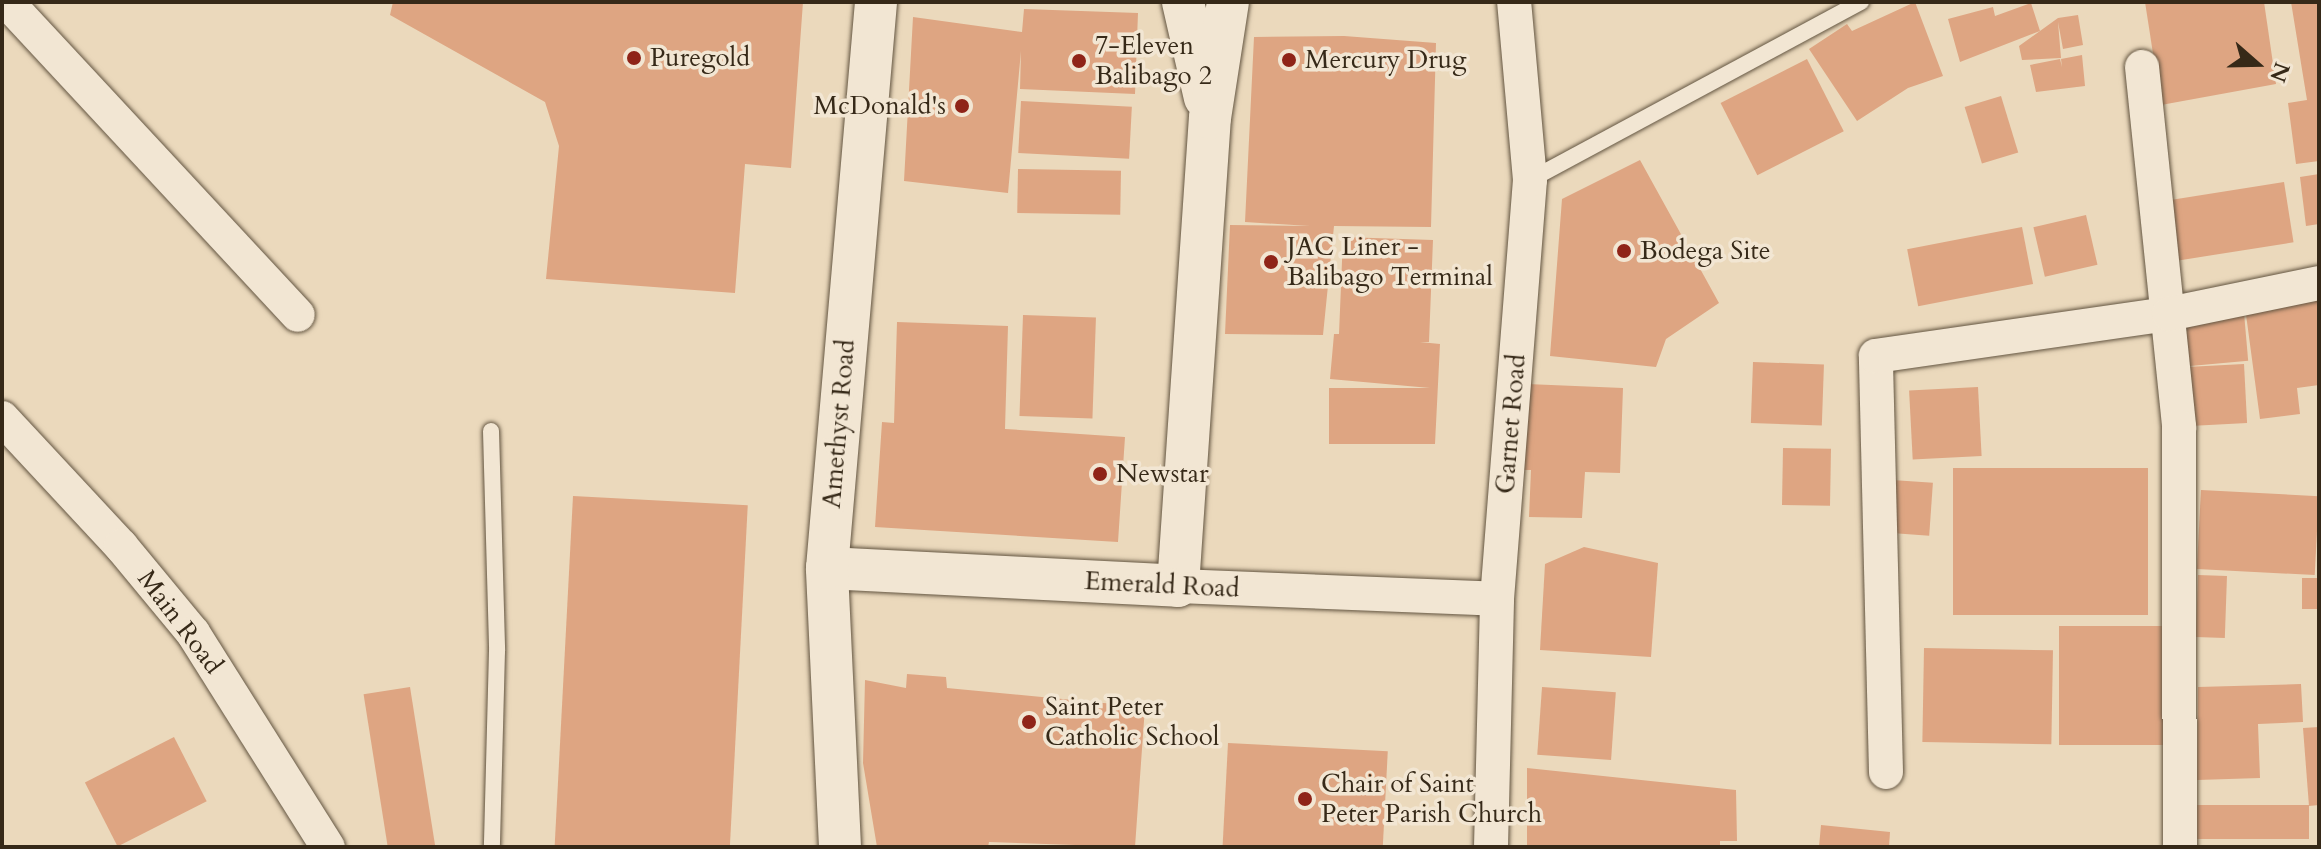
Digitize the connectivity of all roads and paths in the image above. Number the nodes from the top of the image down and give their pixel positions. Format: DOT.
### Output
graph roads {
  1 [pos="7,2"];
  2 [pos="876,2"];
  3 [pos="1183,2"];
  4 [pos="1228,2"];
  5 [pos="1514,2"];
  6 [pos="1861,2"];
  7 [pos="2142,67"];
  8 [pos="1210,118"];
  9 [pos="1530,180"];
  10 [pos="2319,283"];
  11 [pos="2169,314"];
  12 [pos="298,315"];
  13 [pos="2,418"];
  14 [pos="491,431"];
  15 [pos="827,568"];
  16 [pos="1178,586"];
  17 [pos="1497,599"];
  18 [pos="1886,772"];
  19 [pos="328,847"];
  20 [pos="492,847"];
  21 [pos="840,847"];
  22 [pos="1491,847"];
  23 [pos="2180,847"];
  1 -- 12 [label="street"];
  2 -- 15 [label="street, Amethyst Road"];
  3 -- 8 [label="street"];
  4 -- 8 [label="street"];
  5 -- 9 [label="street, Garnet Road"];
  6 -- 9 [label="lane"];
  7 -- 11 [label="street"];
  8 -- 16 [label="street"];
  9 -- 17 [label="street, Garnet Road"];
  10 -- 11 [label="street"];
  11 -- 18 [label="street"];
  11 -- 23 [label="street"];
  13 -- 19 [label="street, Main Road"];
  14 -- 20 [label="lane"];
  15 -- 16 [label="street, Emerald Road"];
  15 -- 21 [label="street, Amethyst Road"];
  16 -- 17 [label="street, Emerald Road"];
  17 -- 22 [label="street, Garnet Road"];
}
